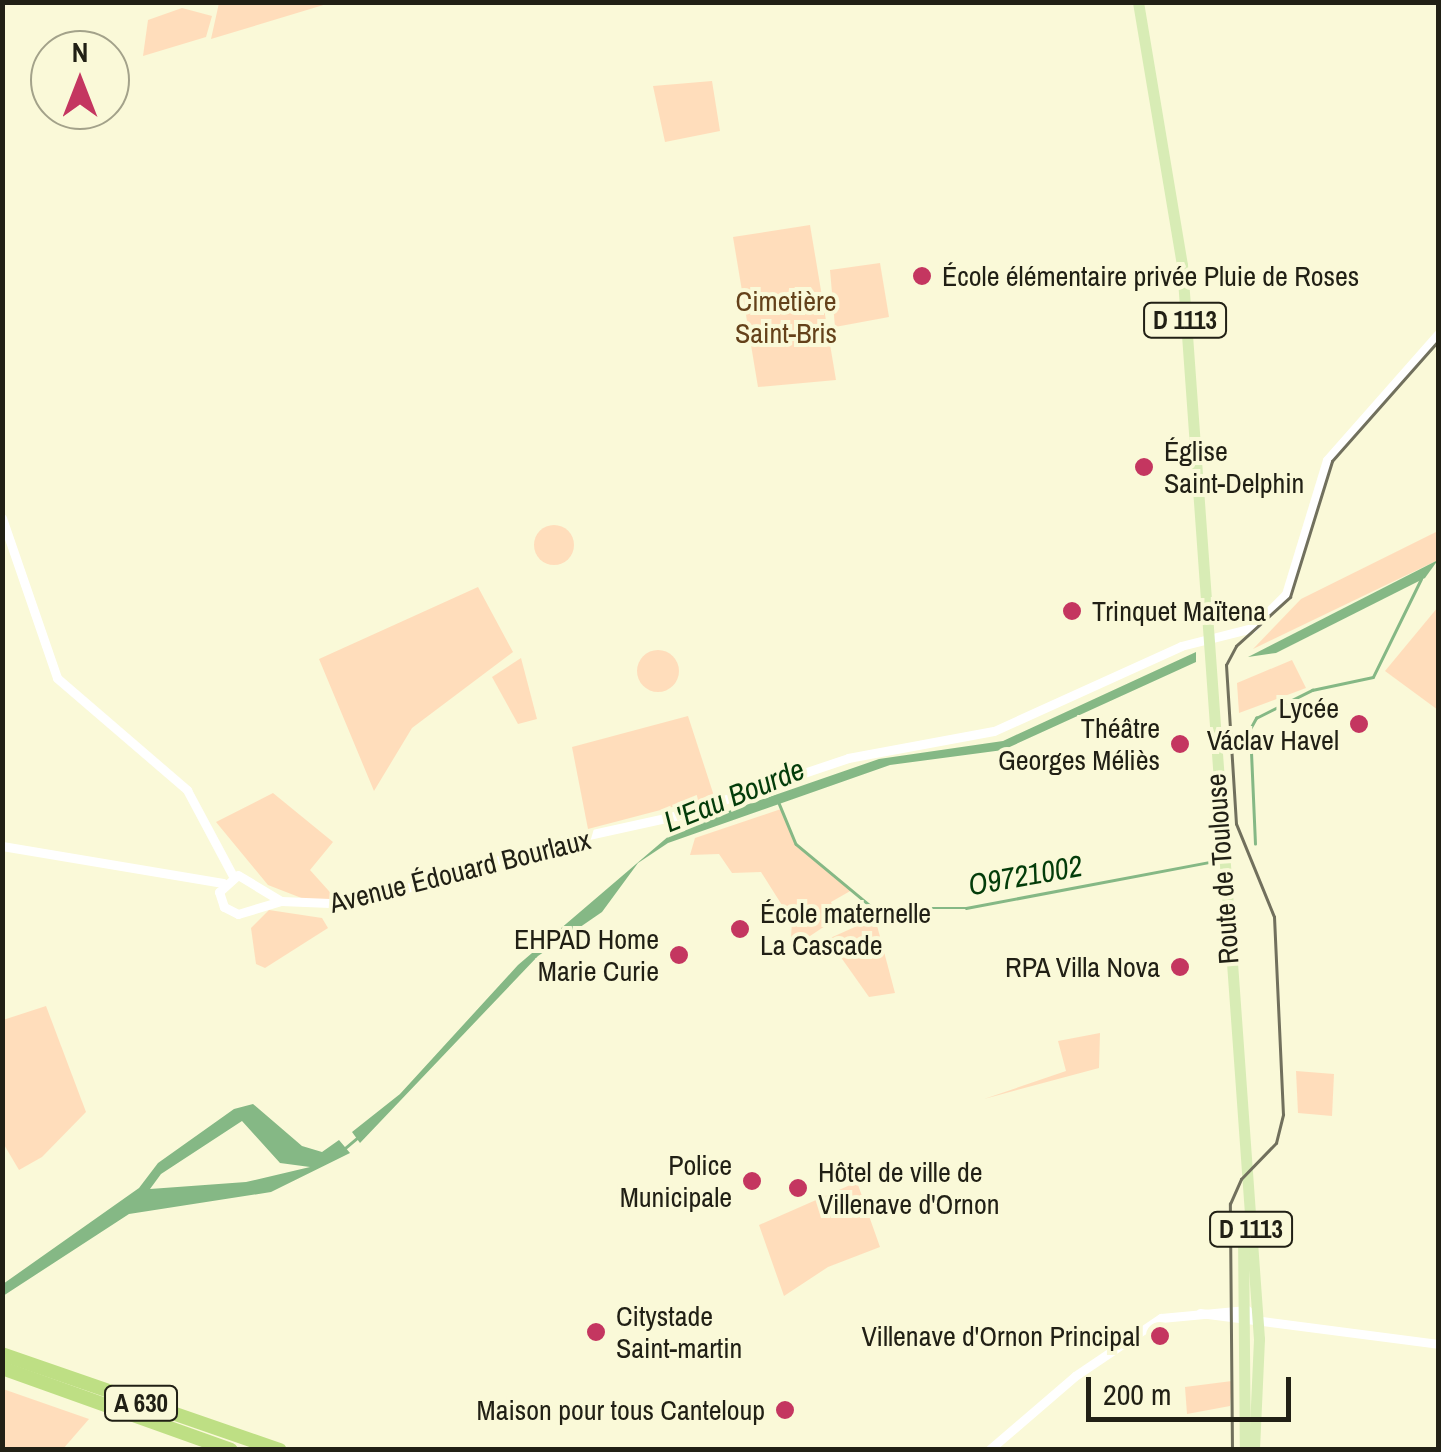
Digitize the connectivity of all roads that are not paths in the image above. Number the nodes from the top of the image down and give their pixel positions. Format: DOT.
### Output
graph roads {
  1 [pos="1138,2"];
  2 [pos="1438,334"];
  3 [pos="2,518"];
  4 [pos="2,530"];
  5 [pos="38,623"];
  6 [pos="1205,640"];
  7 [pos="2,846"];
  8 [pos="232,876"];
  9 [pos="199,882"];
  10 [pos="223,882"];
  11 [pos="257,888"];
  12 [pos="219,898"];
  13 [pos="282,902"];
  14 [pos="254,906"];
  15 [pos="1251,1316"];
  16 [pos="1438,1344"];
  17 [pos="2,1354"];
  18 [pos="2,1370"];
  19 [pos="231,1450"];
  20 [pos="280,1450"];
  21 [pos="989,1450"];
  22 [pos="1245,1450"];
  23 [pos="1254,1450"];
  1 -- 6 [label="main road, Route de Toulouse / D 1113"];
  2 -- 6 [label="street, Avenue Édouard Bourlaux"];
  3 -- 5 [label="street"];
  4 -- 5 [label="street"];
  5 -- 8 [label="street"];
  6 -- 13 [label="street, Avenue Édouard Bourlaux"];
  6 -- 15 [label="main road, Route de Toulouse / D 1113"];
  7 -- 9 [label="street"];
  8 -- 10 [label="street"];
  8 -- 11 [label="street"];
  9 -- 10 [label="street"];
  9 -- 12 [label="street"];
  10 -- 12 [label="street"];
  11 -- 13 [label="street, Avenue Édouard Bourlaux"];
  11 -- 14 [label="street"];
  12 -- 14 [label="street"];
  13 -- 14 [label="street, Avenue Édouard Bourlaux"];
  15 -- 16 [label="street"];
  15 -- 21 [label="street"];
  15 -- 22 [label="main road, D 1113"];
  15 -- 23 [label="main road, D 1113"];
  17 -- 20 [label="highway, A 630"];
  18 -- 19 [label="highway, A 630"];
}
